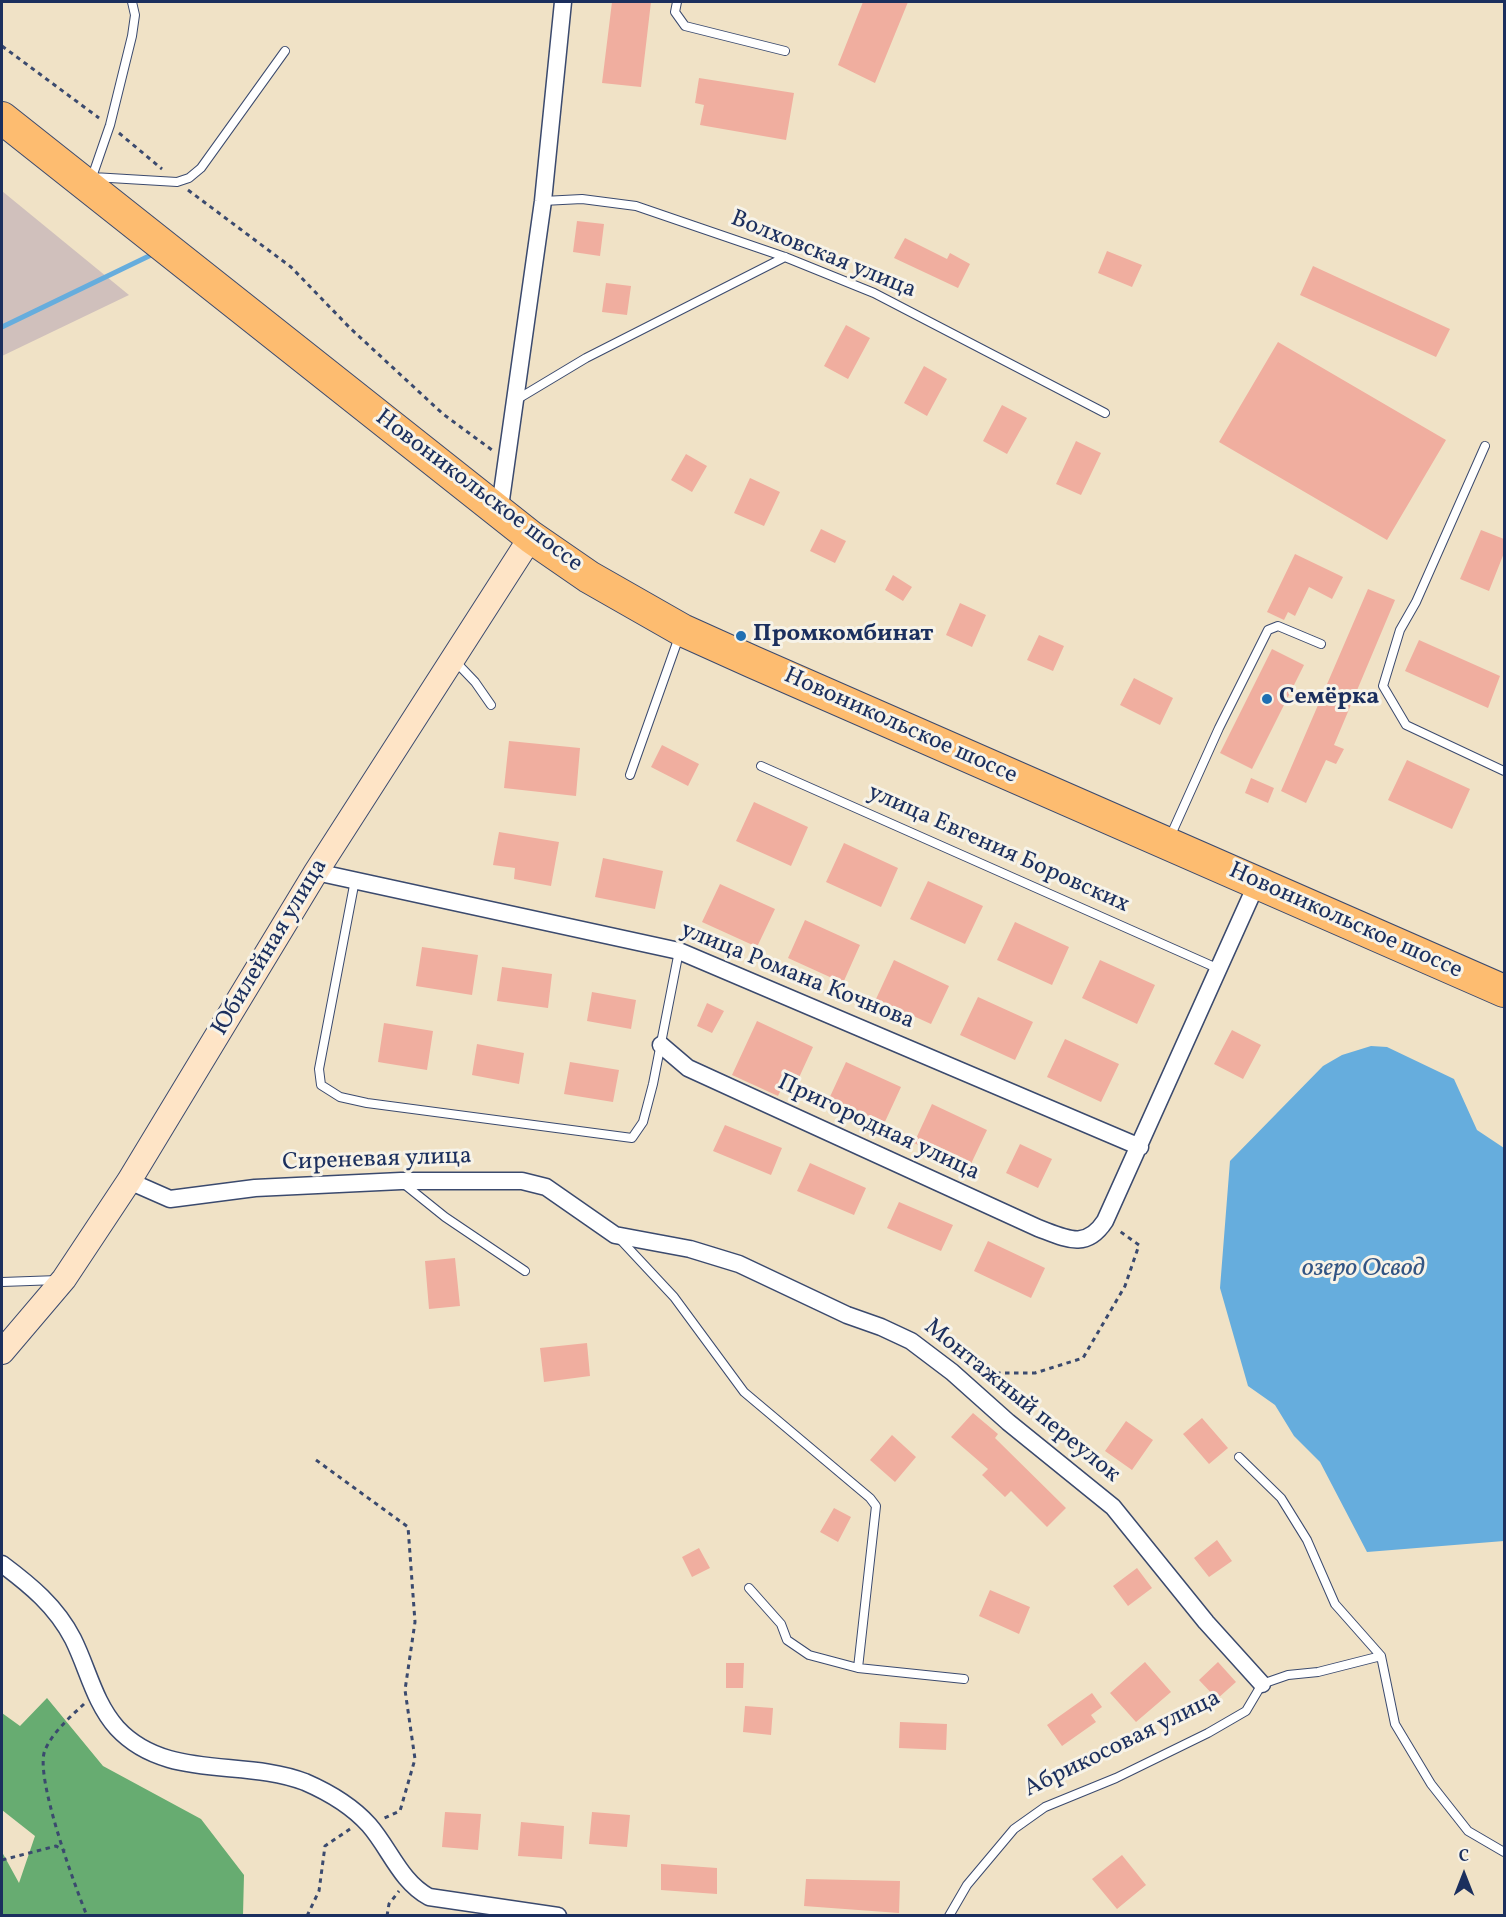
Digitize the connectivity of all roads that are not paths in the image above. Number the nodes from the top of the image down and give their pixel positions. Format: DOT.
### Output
graph roads {
  1 [pos="132,2"];
  2 [pos="563,2"];
  3 [pos="677,2"];
  4 [pos="285,51"];
  5 [pos="785,51"];
  6 [pos="4,124"];
  7 [pos="90,181"];
  8 [pos="543,201"];
  9 [pos="786,258"];
  10 [pos="515,401"];
  11 [pos="1105,413"];
  12 [pos="1485,446"];
  13 [pos="499,514"];
  14 [pos="531,537"];
  15 [pos="682,630"];
  16 [pos="1321,644"];
  17 [pos="454,660"];
  18 [pos="491,705"];
  19 [pos="761,766"];
  20 [pos="1504,771"];
  21 [pos="630,775"];
  22 [pos="1167,843"];
  23 [pos="316,872"];
  24 [pos="355,880"];
  25 [pos="1257,883"];
  26 [pos="679,951"];
  27 [pos="1220,969"];
  28 [pos="1504,991"];
  29 [pos="661,1045"];
  30 [pos="1140,1147"];
  31 [pos="129,1181"];
  32 [pos="401,1181"];
  33 [pos="615,1234"];
  34 [pos="525,1271"];
  35 [pos="64,1279"];
  36 [pos="2,1282"];
  37 [pos="2,1352"];
  38 [pos="1239,1457"];
  39 [pos="2,1564"];
  40 [pos="749,1588"];
  41 [pos="1381,1656"];
  42 [pos="858,1668"];
  43 [pos="964,1679"];
  44 [pos="1262,1684"];
  45 [pos="1504,1852"];
  46 [pos="558,1916"];
  47 [pos="949,1916"];
  1 -- 7 [label="lane"];
  2 -- 8 [label="street"];
  3 -- 5 [label="lane"];
  4 -- 7 [label="lane"];
  6 -- 7 [label="highway, Новоникольское шоссе"];
  7 -- 13 [label="highway, Новоникольское шоссе"];
  8 -- 9 [label="lane, Волховская улица"];
  8 -- 10 [label="street"];
  9 -- 10 [label="lane"];
  9 -- 11 [label="lane, Волховская улица"];
  10 -- 13 [label="street"];
  12 -- 20 [label="lane"];
  13 -- 14 [label="highway, Новоникольское шоссе"];
  14 -- 15 [label="highway, Новоникольское шоссе"];
  14 -- 17 [label="street, Юбилейная улица"];
  15 -- 21 [label="lane"];
  15 -- 22 [label="highway, Новоникольское шоссе"];
  16 -- 22 [label="lane"];
  17 -- 18 [label="lane"];
  17 -- 23 [label="street, Юбилейная улица"];
  19 -- 27 [label="lane, улица Евгения Боровских"];
  22 -- 25 [label="highway, Новоникольское шоссе"];
  23 -- 24 [label="street, улица Романа Кочнова"];
  23 -- 31 [label="street, Юбилейная улица"];
  24 -- 26 [label="street, улица Романа Кочнова"];
  24 -- 29 [label="lane"];
  25 -- 27 [label="street"];
  25 -- 28 [label="highway, Новоникольское шоссе"];
  26 -- 29 [label="lane"];
  26 -- 30 [label="street, улица Романа Кочнова"];
  27 -- 30 [label="street"];
  29 -- 30 [label="street, Пригородная улица"];
  31 -- 32 [label="street, Сиреневая улица"];
  31 -- 35 [label="street, Юбилейная улица"];
  32 -- 33 [label="street, Сиреневая улица"];
  32 -- 34 [label="lane"];
  33 -- 42 [label="lane"];
  33 -- 44 [label="street, Монтажный переулок"];
  35 -- 36 [label="lane"];
  35 -- 37 [label="street, Юбилейная улица"];
  38 -- 41 [label="lane"];
  39 -- 46 [label="street"];
  40 -- 42 [label="lane"];
  41 -- 44 [label="lane"];
  41 -- 45 [label="lane"];
  42 -- 43 [label="lane"];
  44 -- 47 [label="lane, Абрикосовая улица"];
}
